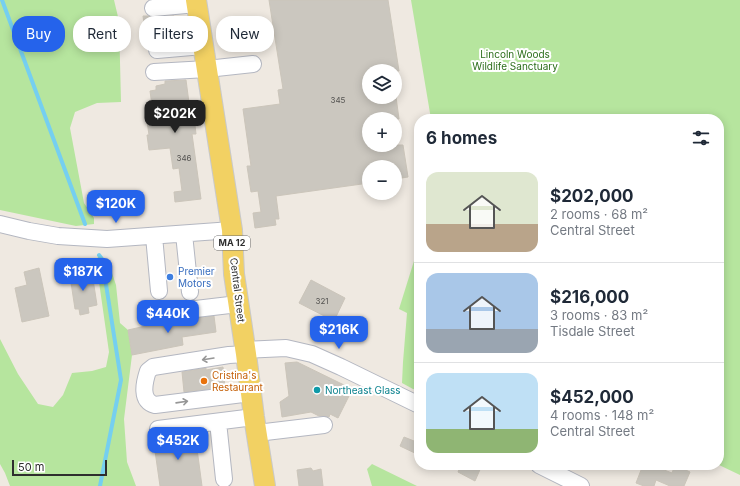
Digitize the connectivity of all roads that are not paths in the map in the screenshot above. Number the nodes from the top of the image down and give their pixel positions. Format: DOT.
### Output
graph roads {
  1 [pos="197,2"];
  2 [pos="153,8"];
  3 [pos="199,16"];
  4 [pos="204,52"];
  5 [pos="253,64"];
  6 [pos="207,69"];
  7 [pos="154,72"];
  8 [pos="0,224"];
  9 [pos="232,230"];
  10 [pos="184,234"];
  11 [pos="154,236"];
  12 [pos="159,291"];
  13 [pos="190,292"];
  14 [pos="238,304"];
  15 [pos="162,313"];
  16 [pos="246,352"];
  17 [pos="251,393"];
  18 [pos="414,404"];
  19 [pos="218,422"];
  20 [pos="255,425"];
  21 [pos="324,425"];
  22 [pos="158,428"];
  23 [pos="549,470"];
  24 [pos="224,479"];
  25 [pos="265,486"];
  26 [pos="581,486"];
  1 -- 2 [label="street"];
  1 -- 3 [label="main road, Central Street / MA 12"];
  4 -- 6 [label="main road, Central Street / MA 12"];
  5 -- 6 [label="street"];
  6 -- 7 [label="street"];
  6 -- 9 [label="main road, Central Street / MA 12"];
  8 -- 11 [label="street"];
  9 -- 10 [label="street"];
  9 -- 14 [label="main road, Central Street / MA 12"];
  10 -- 11 [label="street"];
  10 -- 13 [label="street"];
  11 -- 12 [label="street"];
  14 -- 15 [label="street"];
  14 -- 16 [label="main road, Central Street / MA 12"];
  16 -- 17 [label="main road, Central Street / MA 12"];
  16 -- 17 [label="street, one-way"];
  16 -- 18 [label="street"];
  17 -- 20 [label="main road, Central Street / MA 12"];
  19 -- 20 [label="street"];
  19 -- 22 [label="street"];
  19 -- 24 [label="street"];
  20 -- 21 [label="street"];
  20 -- 25 [label="main road, Central Street / MA 12"];
  23 -- 26 [label="street"];
}
